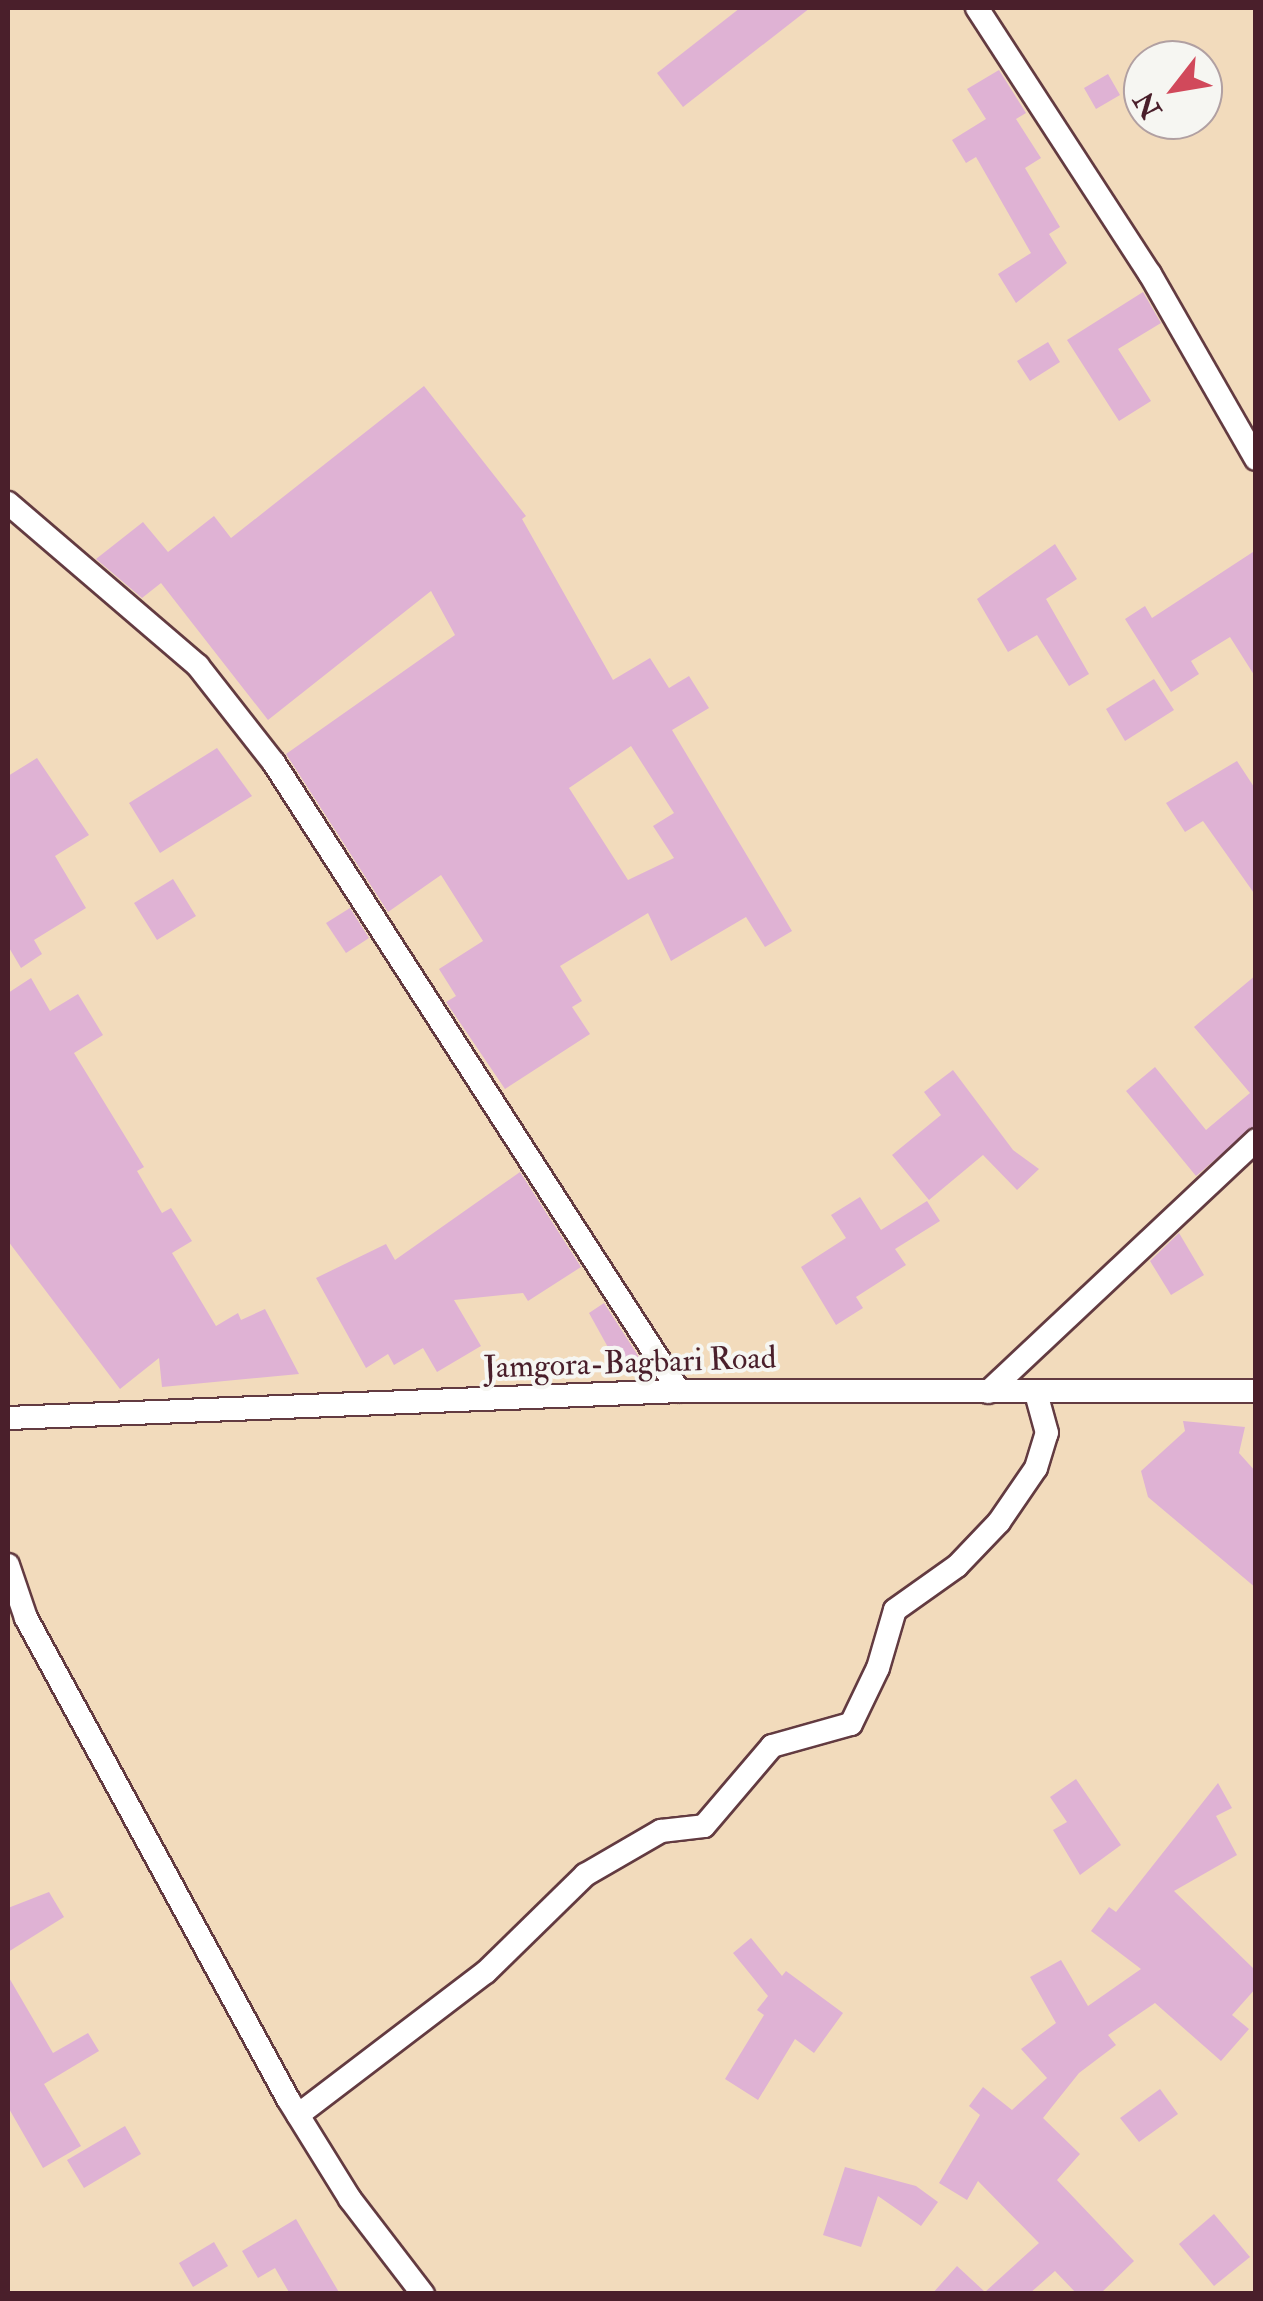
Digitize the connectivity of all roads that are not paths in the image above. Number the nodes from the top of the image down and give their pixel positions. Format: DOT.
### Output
graph roads {
  1 [pos="977,8"];
  2 [pos="1256,459"];
  3 [pos="8,503"];
  4 [pos="1256,1140"];
  5 [pos="679,1391"];
  6 [pos="988,1392"];
  7 [pos="1256,1392"];
  8 [pos="1036,1393"];
  9 [pos="8,1418"];
  10 [pos="8,1564"];
  11 [pos="298,2115"];
  12 [pos="423,2294"];
  1 -- 2 [label="street"];
  3 -- 5 [label="street"];
  4 -- 6 [label="street"];
  5 -- 6 [label="street, Jamgora-Bagbari Road"];
  5 -- 9 [label="street, Jamgora-Bagbari Road"];
  6 -- 8 [label="street, Jamgora-Bagbari Road"];
  7 -- 8 [label="street, Jamgora-Bagbari Road"];
  8 -- 11 [label="street"];
  10 -- 11 [label="street"];
  11 -- 12 [label="street"];
}
